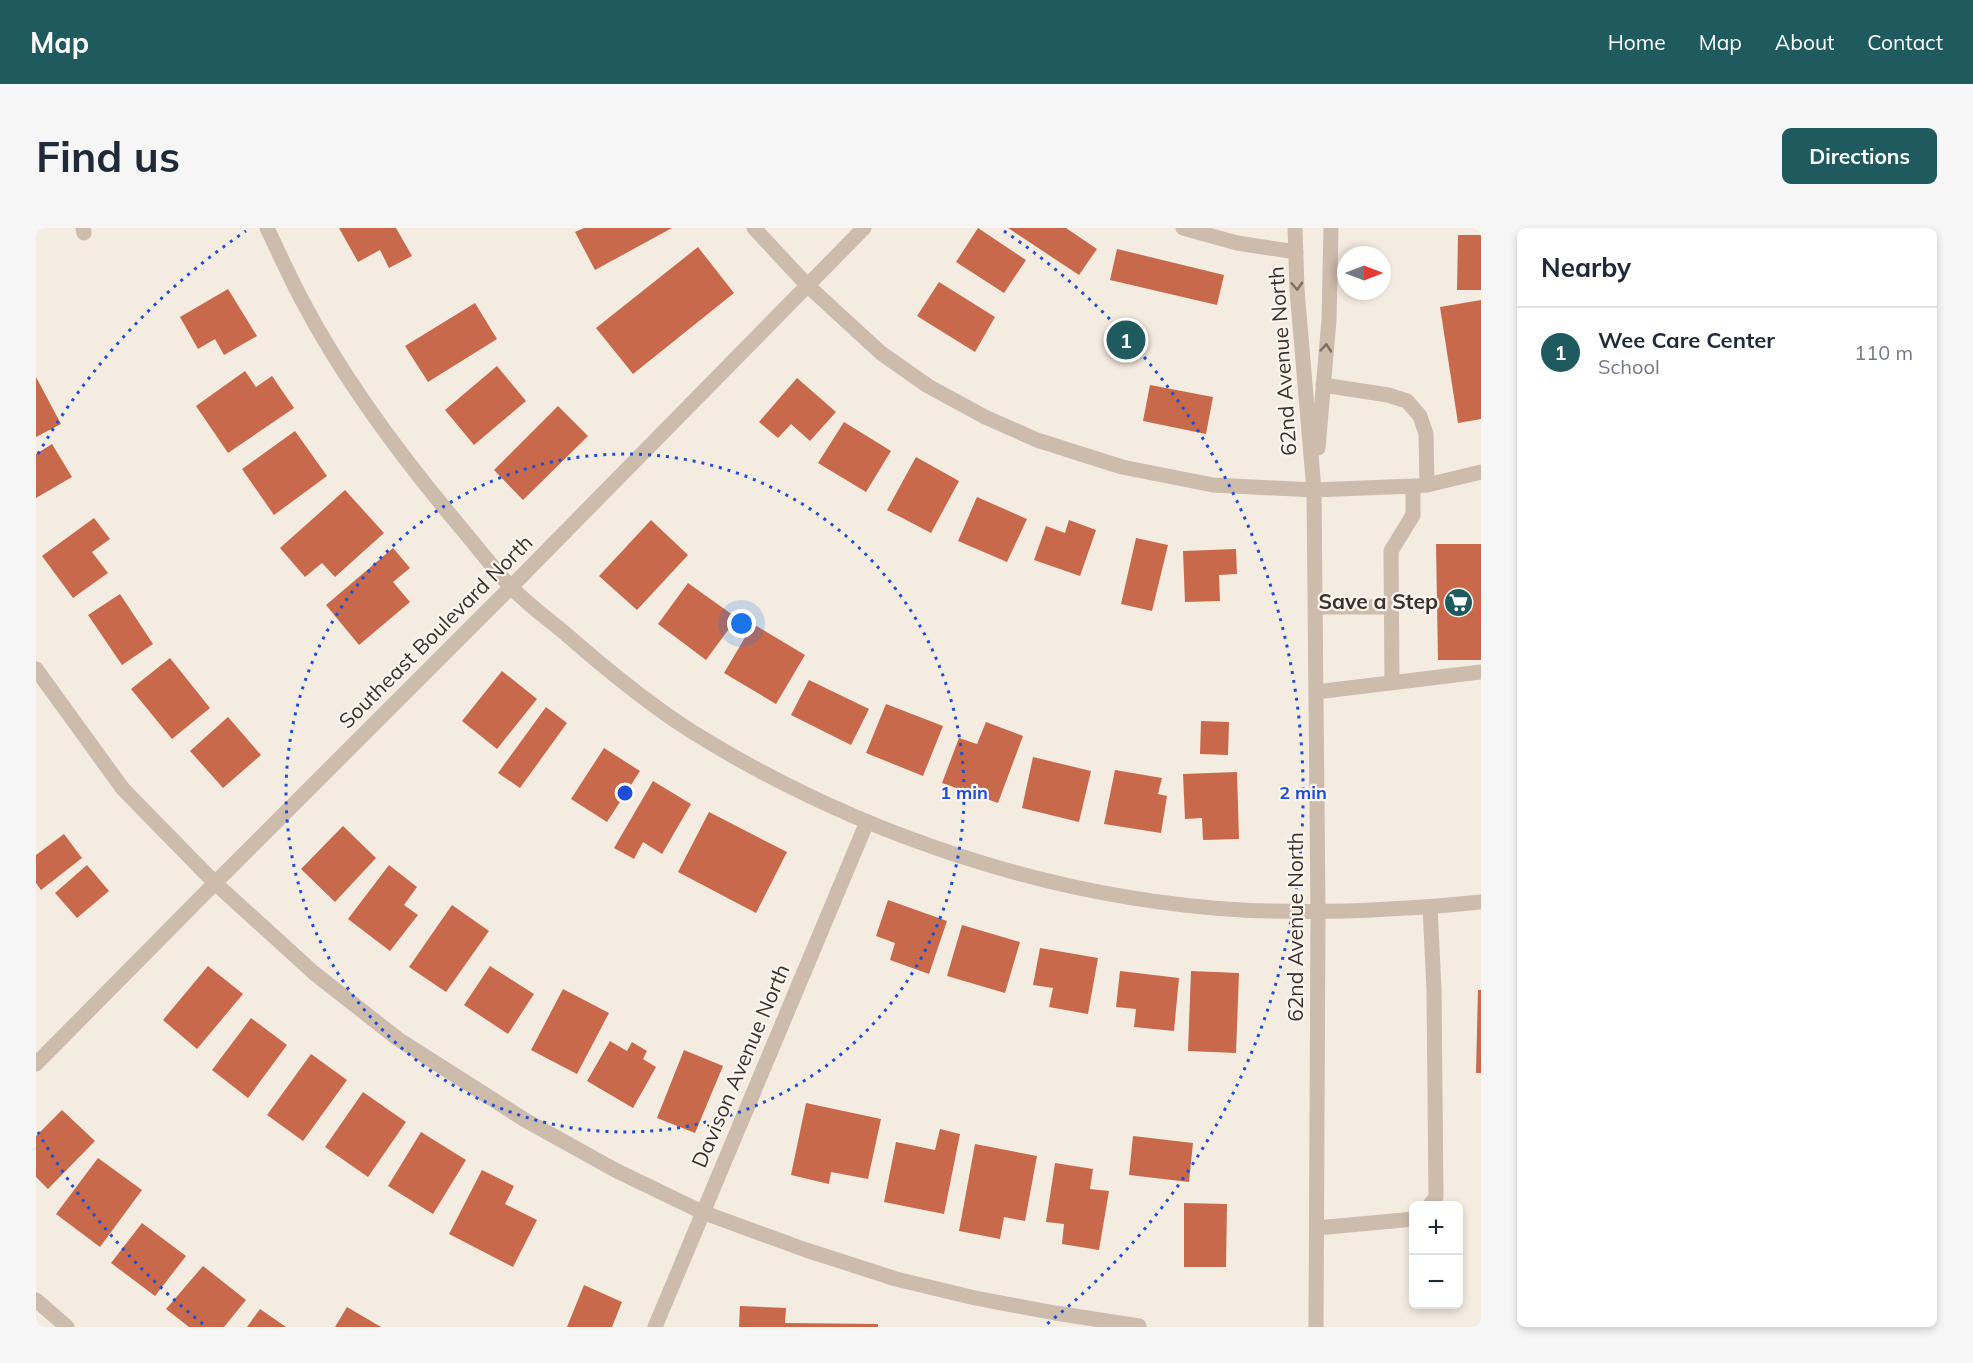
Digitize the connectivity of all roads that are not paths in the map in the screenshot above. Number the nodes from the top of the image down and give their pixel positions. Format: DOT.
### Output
graph roads {
  1 [pos="267,228"];
  2 [pos="754,228"];
  3 [pos="864,228"];
  4 [pos="1183,228"];
  5 [pos="1295,228"];
  6 [pos="1331,228"];
  7 [pos="1296,252"];
  8 [pos="807,285"];
  9 [pos="1323,385"];
  10 [pos="1481,472"];
  11 [pos="1420,486"];
  12 [pos="1314,490"];
  13 [pos="511,587"];
  14 [pos="1315,607"];
  15 [pos="1391,607"];
  16 [pos="36,669"];
  17 [pos="1481,672"];
  18 [pos="1392,682"];
  19 [pos="1316,692"];
  20 [pos="867,822"];
  21 [pos="215,882"];
  22 [pos="1481,902"];
  23 [pos="1430,907"];
  24 [pos="1317,911"];
  25 [pos="36,1064"];
  26 [pos="1433,1201"];
  27 [pos="702,1212"];
  28 [pos="1409,1219"];
  29 [pos="1317,1228"];
  30 [pos="36,1300"];
  31 [pos="1139,1326"];
  32 [pos="67,1327"];
  33 [pos="655,1327"];
  34 [pos="1316,1327"];
  1 -- 13 [label="street"];
  2 -- 8 [label="street"];
  3 -- 8 [label="street, Southeast Boulevard North"];
  4 -- 7 [label="street"];
  5 -- 7 [label="street, 62nd Avenue North"];
  9 -- 6 [label="street, 62nd Avenue North, one-way"];
  7 -- 12 [label="street, 62nd Avenue North, one-way"];
  8 -- 12 [label="street"];
  8 -- 13 [label="street, Southeast Boulevard North"];
  9 -- 11 [label="street"];
  9 -- 12 [label="street, 62nd Avenue North"];
  10 -- 11 [label="street"];
  11 -- 12 [label="street"];
  11 -- 15 [label="street"];
  12 -- 14 [label="street, 62nd Avenue North"];
  13 -- 20 [label="street"];
  13 -- 21 [label="street, Southeast Boulevard North"];
  14 -- 15 [label="street"];
  14 -- 19 [label="street, 62nd Avenue North"];
  15 -- 18 [label="street"];
  16 -- 21 [label="street"];
  17 -- 18 [label="street"];
  18 -- 19 [label="street"];
  19 -- 24 [label="street, 62nd Avenue North"];
  20 -- 24 [label="street"];
  20 -- 27 [label="street, Davison Avenue North"];
  21 -- 25 [label="street, Southeast Boulevard North"];
  21 -- 27 [label="street"];
  22 -- 23 [label="street"];
  23 -- 24 [label="street"];
  23 -- 26 [label="street"];
  24 -- 29 [label="street, 62nd Avenue North"];
  27 -- 31 [label="street"];
  27 -- 33 [label="street, Davison Avenue North"];
  28 -- 29 [label="street"];
  29 -- 34 [label="street, 62nd Avenue North"];
  30 -- 32 [label="street"];
}
